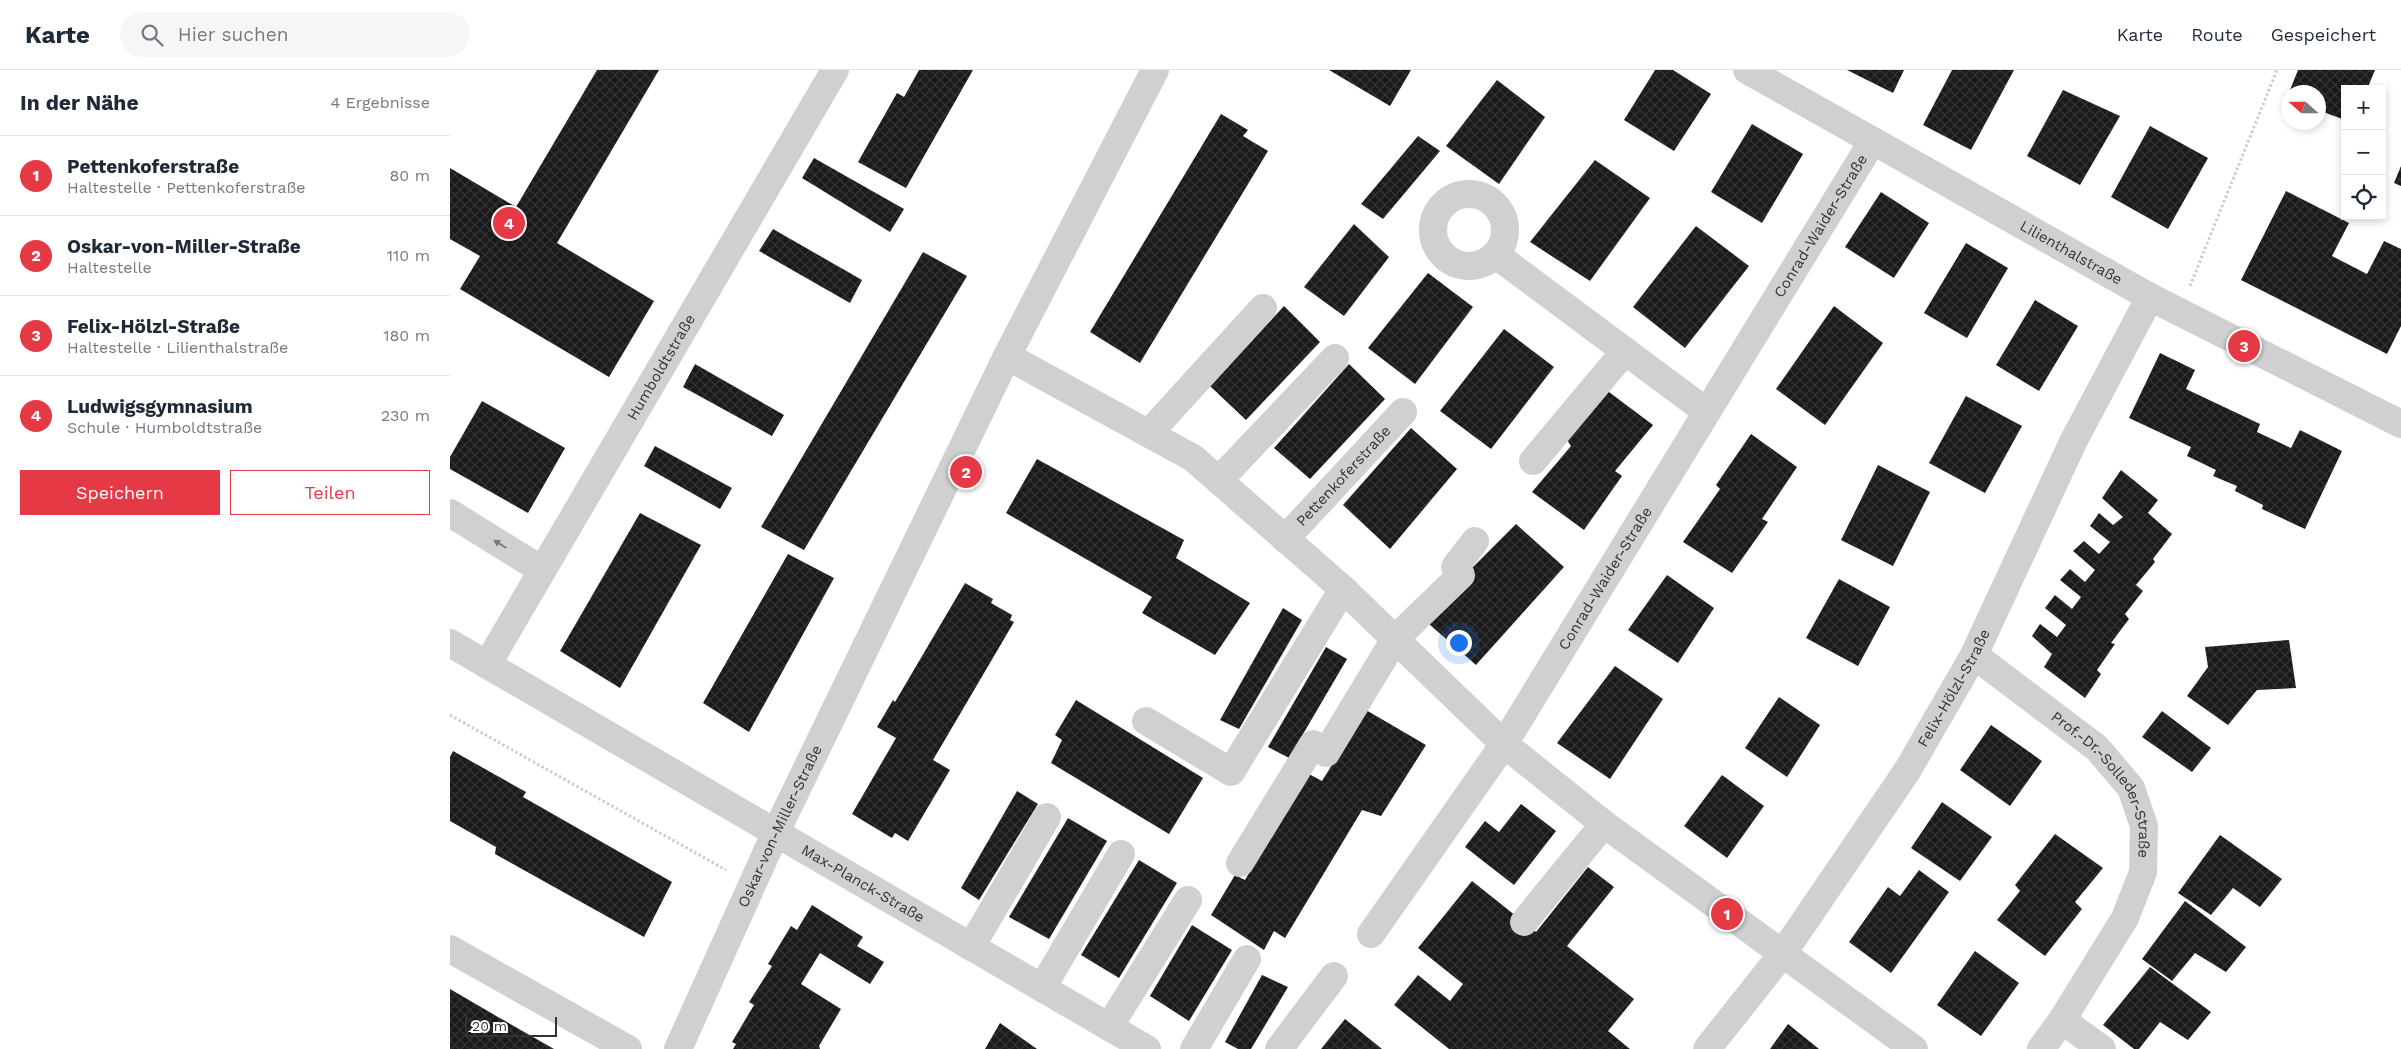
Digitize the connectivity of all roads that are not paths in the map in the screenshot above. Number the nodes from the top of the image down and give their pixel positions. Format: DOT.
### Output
graph roads {
  1 [pos="835,70"];
  2 [pos="1155,70"];
  3 [pos="1747,70"];
  4 [pos="1872,142"];
  5 [pos="1496,255"];
  6 [pos="2150,297"];
  7 [pos="1263,308"];
  8 [pos="1625,351"];
  9 [pos="1007,356"];
  10 [pos="1336,358"];
  11 [pos="1403,412"];
  12 [pos="1707,412"];
  13 [pos="2401,424"];
  14 [pos="1149,433"];
  15 [pos="1533,460"];
  16 [pos="1219,480"];
  17 [pos="450,512"];
  18 [pos="1285,539"];
  19 [pos="1475,541"];
  20 [pos="542,570"];
  21 [pos="1343,589"];
  22 [pos="1395,639"];
  23 [pos="450,643"];
  24 [pos="1974,655"];
  25 [pos="487,665"];
  26 [pos="1146,722"];
  27 [pos="1504,744"];
  28 [pos="1047,817"];
  29 [pos="1604,824"];
  30 [pos="775,834"];
  31 [pos="1121,854"];
  32 [pos="1240,863"];
  33 [pos="1188,900"];
  34 [pos="1524,922"];
  35 [pos="1370,934"];
  36 [pos="971,947"];
  37 [pos="450,949"];
  38 [pos="1783,953"];
  39 [pos="1246,959"];
  40 [pos="1334,976"];
  41 [pos="1042,988"];
  42 [pos="2062,1020"];
  43 [pos="1109,1027"];
  44 [pos="1903,1046"];
  45 [pos="628,1049"];
  46 [pos="678,1049"];
  47 [pos="1146,1049"];
  48 [pos="1194,1049"];
  49 [pos="1279,1049"];
  50 [pos="1706,1049"];
  51 [pos="2041,1049"];
  52 [pos="2102,1049"];
  1 -- 20 [label="street, Humboldtstraße"];
  2 -- 9 [label="street, Oskar-von-Miller-Straße"];
  3 -- 4 [label="street, Lilienthalstraße"];
  4 -- 6 [label="street, Lilienthalstraße"];
  4 -- 12 [label="street, Conrad-Waider-Straße"];
  5 -- 8 [label="street"];
  6 -- 13 [label="street, Lilienthalstraße"];
  6 -- 24 [label="street, Felix-Hölzl-Straße"];
  7 -- 14 [label="street"];
  8 -- 12 [label="street"];
  8 -- 15 [label="street"];
  9 -- 14 [label="street, Pettenkoferstraße"];
  9 -- 30 [label="street, Oskar-von-Miller-Straße"];
  10 -- 16 [label="street"];
  11 -- 18 [label="street, Pettenkoferstraße"];
  12 -- 27 [label="street, Conrad-Waider-Straße"];
  14 -- 16 [label="street, Pettenkoferstraße"];
  16 -- 18 [label="street, Pettenkoferstraße"];
  20 -- 17 [label="street, one-way"];
  18 -- 21 [label="street, Pettenkoferstraße"];
  19 -- 22 [label="street"];
  20 -- 25 [label="street, Humboldtstraße"];
  21 -- 22 [label="street, Pettenkoferstraße"];
  21 -- 26 [label="street"];
  22 -- 27 [label="street, Pettenkoferstraße"];
  22 -- 32 [label="street"];
  23 -- 25 [label="street, Max-Planck-Straße"];
  24 -- 38 [label="street, Felix-Hölzl-Straße"];
  24 -- 42 [label="street, Prof.-Dr.-Solleder-Straße"];
  25 -- 30 [label="street, Max-Planck-Straße"];
  27 -- 29 [label="street, Pettenkoferstraße"];
  27 -- 35 [label="street, Conrad-Waider-Straße"];
  28 -- 36 [label="street"];
  29 -- 34 [label="street"];
  29 -- 38 [label="street, Pettenkoferstraße"];
  30 -- 36 [label="street, Max-Planck-Straße"];
  30 -- 46 [label="street, Oskar-von-Miller-Straße"];
  31 -- 41 [label="street"];
  33 -- 43 [label="street"];
  36 -- 41 [label="street, Max-Planck-Straße"];
  37 -- 45 [label="street"];
  38 -- 44 [label="street, Pettenkoferstraße"];
  38 -- 50 [label="street, Felix-Hölzl-Straße"];
  39 -- 48 [label="street"];
  40 -- 49 [label="street"];
  41 -- 43 [label="street, Max-Planck-Straße"];
  42 -- 51 [label="street, Prof.-Dr.-Solleder-Straße"];
  42 -- 52 [label="street"];
  43 -- 47 [label="street, Max-Planck-Straße"];
}
